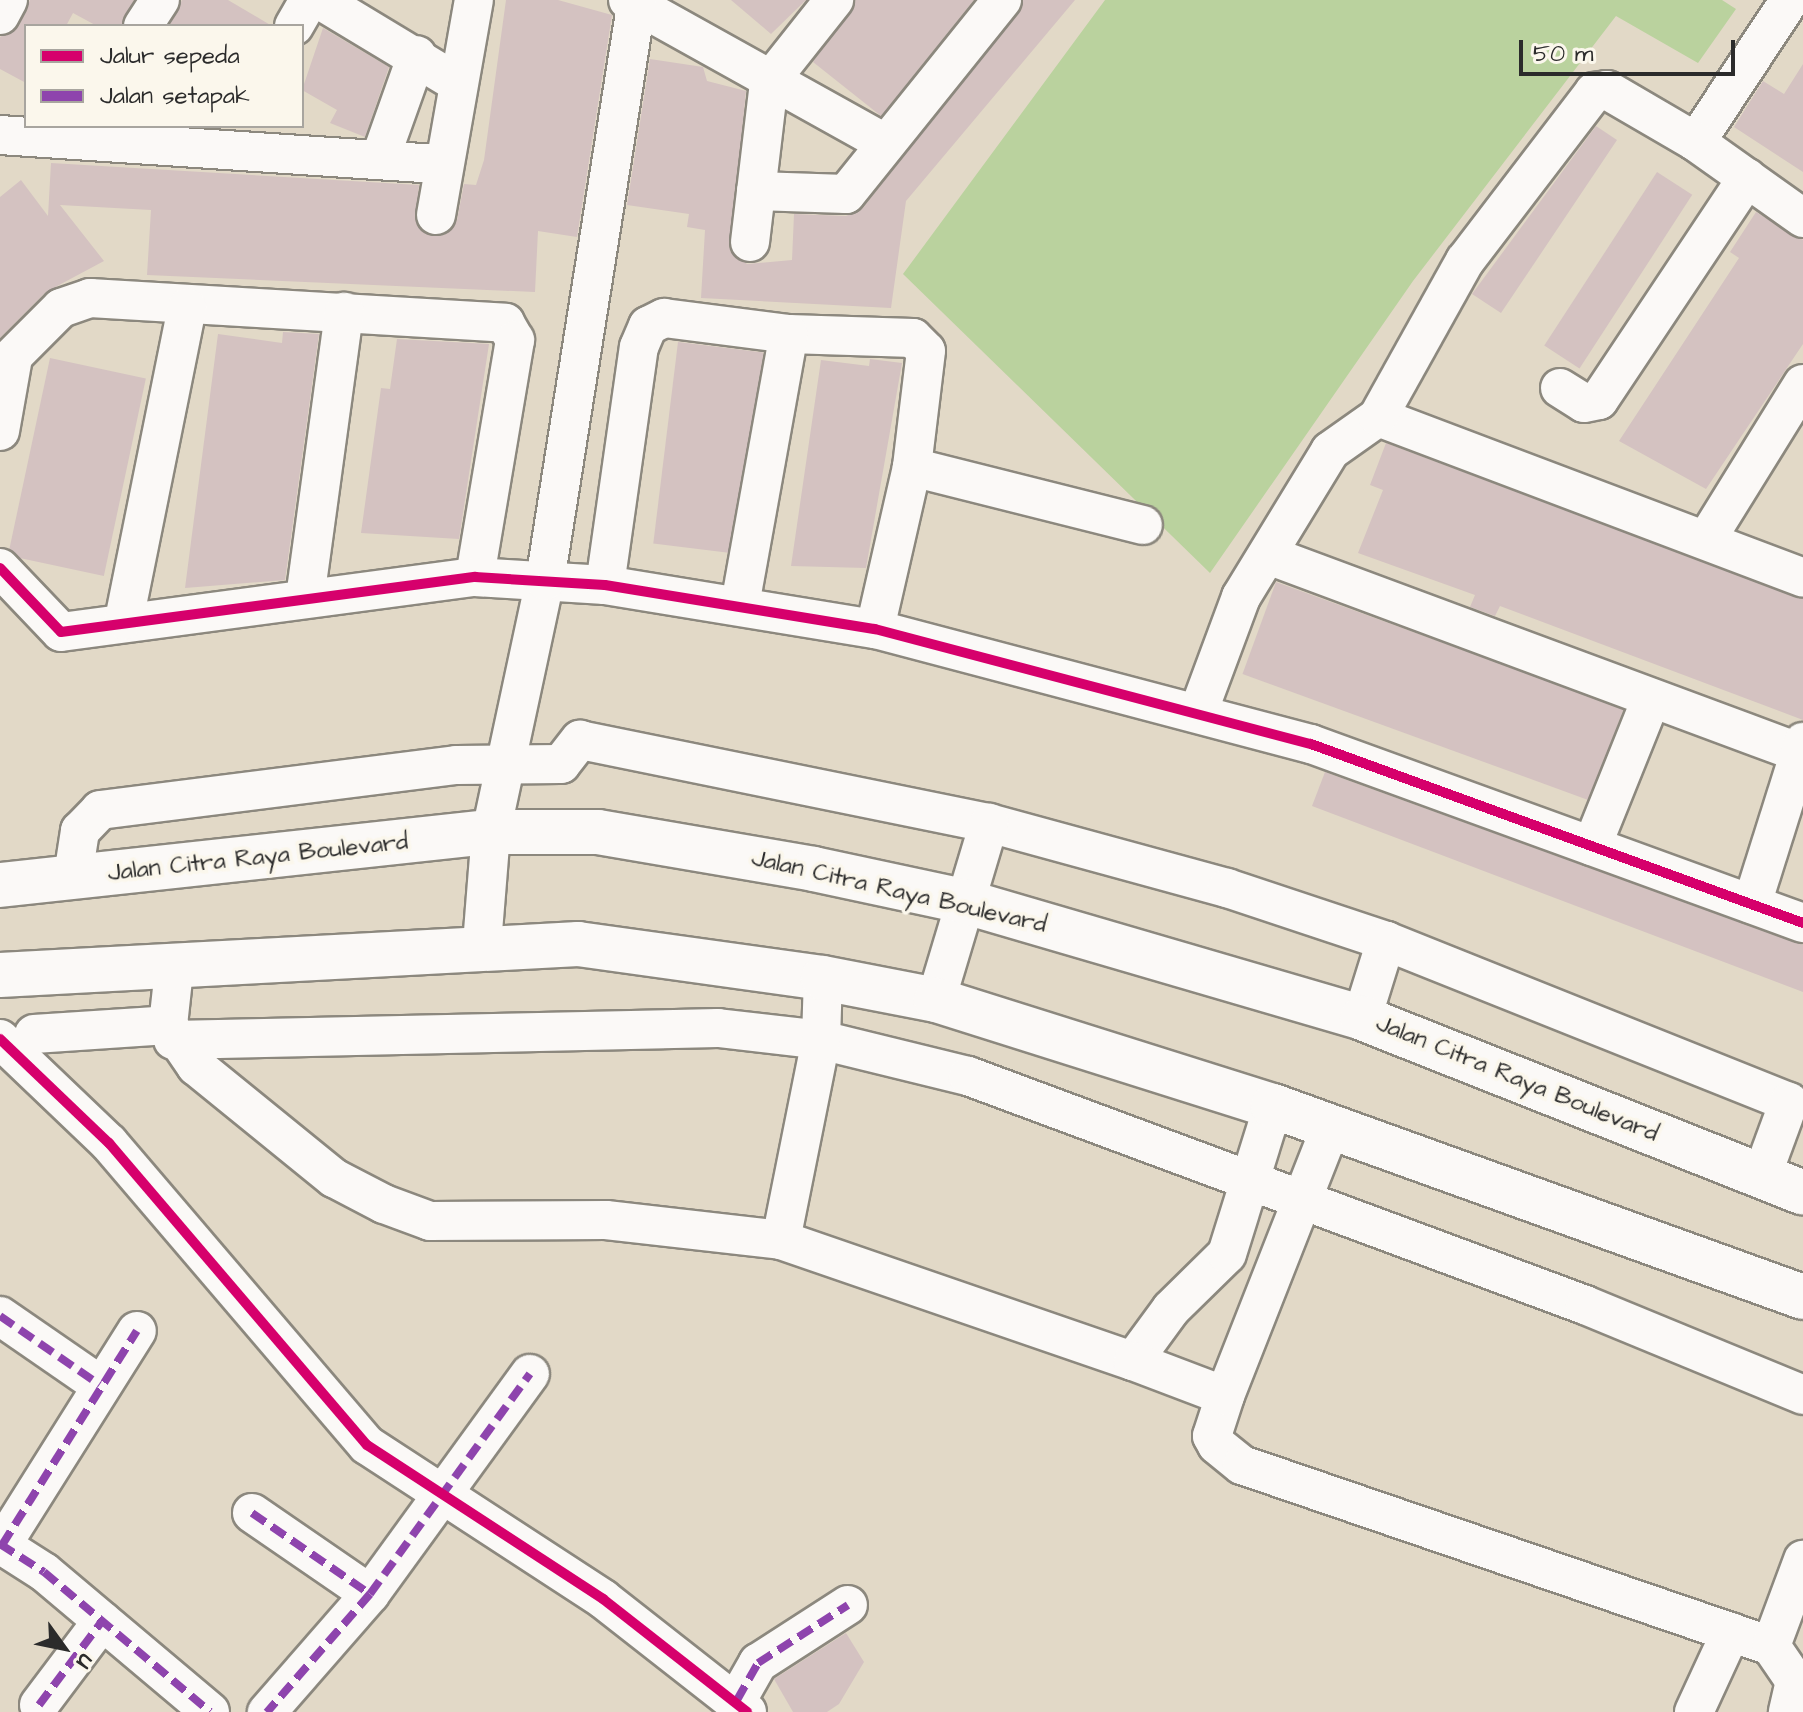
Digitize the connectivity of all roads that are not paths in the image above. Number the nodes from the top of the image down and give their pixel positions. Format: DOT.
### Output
graph roads {
  1 [pos="8,0"];
  2 [pos="160,0"];
  3 [pos="309,0"];
  4 [pos="320,0"];
  5 [pos="474,0"];
  6 [pos="834,0"];
  7 [pos="1002,0"];
  8 [pos="633,1"];
  9 [pos="1793,4"];
  10 [pos="0,15"];
  11 [pos="144,24"];
  12 [pos="295,24"];
  13 [pos="417,55"];
  14 [pos="456,82"];
  15 [pos="769,82"];
  16 [pos="76,134"];
  17 [pos="15,136"];
  18 [pos="230,139"];
  19 [pos="1696,142"];
  20 [pos="885,143"];
  21 [pos="380,159"];
  22 [pos="442,164"];
  23 [pos="0,166"];
  24 [pos="1747,178"];
  25 [pos="756,191"];
  26 [pos="436,215"];
  27 [pos="1803,218"];
  28 [pos="750,242"];
  29 [pos="187,307"];
  30 [pos="344,312"];
  31 [pos="789,334"];
  32 [pos="6,363"];
  33 [pos="1560,388"];
  34 [pos="1798,401"];
  35 [pos="1378,417"];
  36 [pos="0,431"];
  37 [pos="912,467"];
  38 [pos="1143,525"];
  39 [pos="1708,537"];
  40 [pos="1268,555"];
  41 [pos="0,568"];
  42 [pos="475,577"];
  43 [pos="1803,578"];
  44 [pos="545,581"];
  45 [pos="605,585"];
  46 [pos="305,598"];
  47 [pos="740,605"];
  48 [pos="124,620"];
  49 [pos="875,629"];
  50 [pos="1651,699"];
  51 [pos="1199,710"];
  52 [pos="1802,749"];
  53 [pos="504,765"];
  54 [pos="989,823"];
  55 [pos="491,832"];
  56 [pos="1592,846"];
  57 [pos="73,876"];
  58 [pos="0,885"];
  59 [pos="963,901"];
  60 [pos="1752,904"];
  61 [pos="1803,923"];
  62 [pos="1386,941"];
  63 [pos="482,944"];
  64 [pos="174,970"];
  65 [pos="0,975"];
  66 [pos="823,978"];
  67 [pos="936,1000"];
  68 [pos="1362,1018"];
  69 [pos="170,1033"];
  70 [pos="17,1036"];
  71 [pos="821,1040"];
  72 [pos="1273,1106"];
  73 [pos="1330,1129"];
  74 [pos="1761,1178"];
  75 [pos="1251,1182"];
  76 [pos="1803,1193"];
  77 [pos="1305,1201"];
  78 [pos="781,1240"];
  79 [pos="1227,1254"];
  80 [pos="1275,1272"];
  81 [pos="1803,1297"];
  82 [pos="0,1316"];
  83 [pos="137,1331"];
  84 [pos="1133,1361"];
  85 [pos="530,1374"];
  86 [pos="100,1385"];
  87 [pos="1803,1395"];
  88 [pos="1225,1396"];
  89 [pos="448,1496"];
  90 [pos="252,1513"];
  91 [pos="1,1544"];
  92 [pos="1803,1560"];
  93 [pos="370,1594"];
  94 [pos="848,1605"];
  95 [pos="102,1621"];
  96 [pos="1731,1632"];
  97 [pos="1771,1646"];
  98 [pos="39,1705"];
  99 [pos="742,1706"];
  100 [pos="210,1712"];
  101 [pos="267,1712"];
  102 [pos="1694,1712"];
  103 [pos="1788,1712"];
  1 -- 10 [label="street"];
  2 -- 11 [label="street"];
  3 -- 12 [label="street"];
  4 -- 13 [label="street"];
  5 -- 14 [label="street"];
  6 -- 15 [label="street"];
  7 -- 20 [label="street"];
  8 -- 15 [label="street"];
  8 -- 44 [label="street"];
  9 -- 19 [label="street"];
  13 -- 14 [label="street"];
  13 -- 21 [label="street"];
  14 -- 22 [label="street"];
  15 -- 20 [label="street"];
  15 -- 25 [label="street"];
  16 -- 17 [label="street"];
  16 -- 18 [label="street"];
  17 -- 23 [label="street"];
  18 -- 21 [label="street"];
  19 -- 24 [label="street"];
  19 -- 35 [label="street"];
  20 -- 25 [label="street"];
  21 -- 22 [label="street"];
  22 -- 26 [label="street"];
  24 -- 27 [label="street"];
  24 -- 33 [label="street"];
  25 -- 28 [label="street"];
  29 -- 30 [label="street"];
  29 -- 32 [label="street"];
  29 -- 48 [label="street"];
  30 -- 42 [label="street"];
  30 -- 46 [label="street"];
  31 -- 37 [label="street"];
  31 -- 45 [label="street"];
  31 -- 47 [label="street"];
  32 -- 36 [label="street"];
  34 -- 39 [label="street"];
  35 -- 39 [label="street"];
  35 -- 40 [label="street"];
  37 -- 38 [label="street"];
  37 -- 49 [label="street"];
  39 -- 43 [label="street"];
  40 -- 50 [label="street"];
  40 -- 51 [label="street"];
  41 -- 48 [label="street"];
  42 -- 44 [label="street"];
  42 -- 46 [label="street"];
  44 -- 45 [label="street"];
  44 -- 53 [label="street"];
  45 -- 47 [label="street"];
  46 -- 48 [label="street"];
  47 -- 49 [label="street"];
  49 -- 51 [label="street"];
  50 -- 52 [label="street"];
  50 -- 56 [label="street"];
  51 -- 56 [label="street"];
  52 -- 60 [label="street"];
  53 -- 54 [label="street"];
  53 -- 55 [label="street"];
  53 -- 57 [label="street"];
  54 -- 59 [label="street"];
  54 -- 62 [label="street"];
  55 -- 57 [label="main road, Jalan Citra Raya Boulevard"];
  55 -- 59 [label="main road, Jalan Citra Raya Boulevard"];
  55 -- 63 [label="street"];
  56 -- 60 [label="street"];
  57 -- 58 [label="main road, Jalan Citra Raya Boulevard"];
  59 -- 67 [label="street"];
  59 -- 68 [label="main road, Jalan Citra Raya Boulevard"];
  60 -- 61 [label="street"];
  62 -- 68 [label="street"];
  62 -- 74 [label="street"];
  63 -- 64 [label="main road"];
  63 -- 66 [label="main road"];
  64 -- 65 [label="main road"];
  64 -- 69 [label="street"];
  66 -- 67 [label="main road"];
  66 -- 71 [label="street"];
  67 -- 72 [label="main road"];
  68 -- 74 [label="main road, Jalan Citra Raya Boulevard"];
  69 -- 70 [label="street"];
  69 -- 71 [label="street"];
  69 -- 78 [label="street"];
  70 -- 89 [label="street"];
  71 -- 75 [label="street"];
  71 -- 78 [label="street"];
  72 -- 73 [label="main road"];
  72 -- 75 [label="street"];
  73 -- 77 [label="street"];
  73 -- 81 [label="main road"];
  74 -- 76 [label="main road, Jalan Citra Raya Boulevard"];
  75 -- 77 [label="street"];
  75 -- 79 [label="street"];
  77 -- 80 [label="street"];
  77 -- 87 [label="street"];
  78 -- 84 [label="street"];
  79 -- 80 [label="street"];
  79 -- 84 [label="street"];
  80 -- 88 [label="street"];
  82 -- 86 [label="street"];
  83 -- 86 [label="street"];
  84 -- 88 [label="street"];
  85 -- 89 [label="street"];
  86 -- 91 [label="street"];
  88 -- 96 [label="street"];
  89 -- 93 [label="street"];
  89 -- 99 [label="street"];
  90 -- 93 [label="street"];
  91 -- 95 [label="street"];
  92 -- 97 [label="street"];
  93 -- 101 [label="street"];
  94 -- 99 [label="street"];
  95 -- 98 [label="street"];
  95 -- 100 [label="street"];
  96 -- 97 [label="street"];
  96 -- 102 [label="street"];
  97 -- 103 [label="street"];
}
